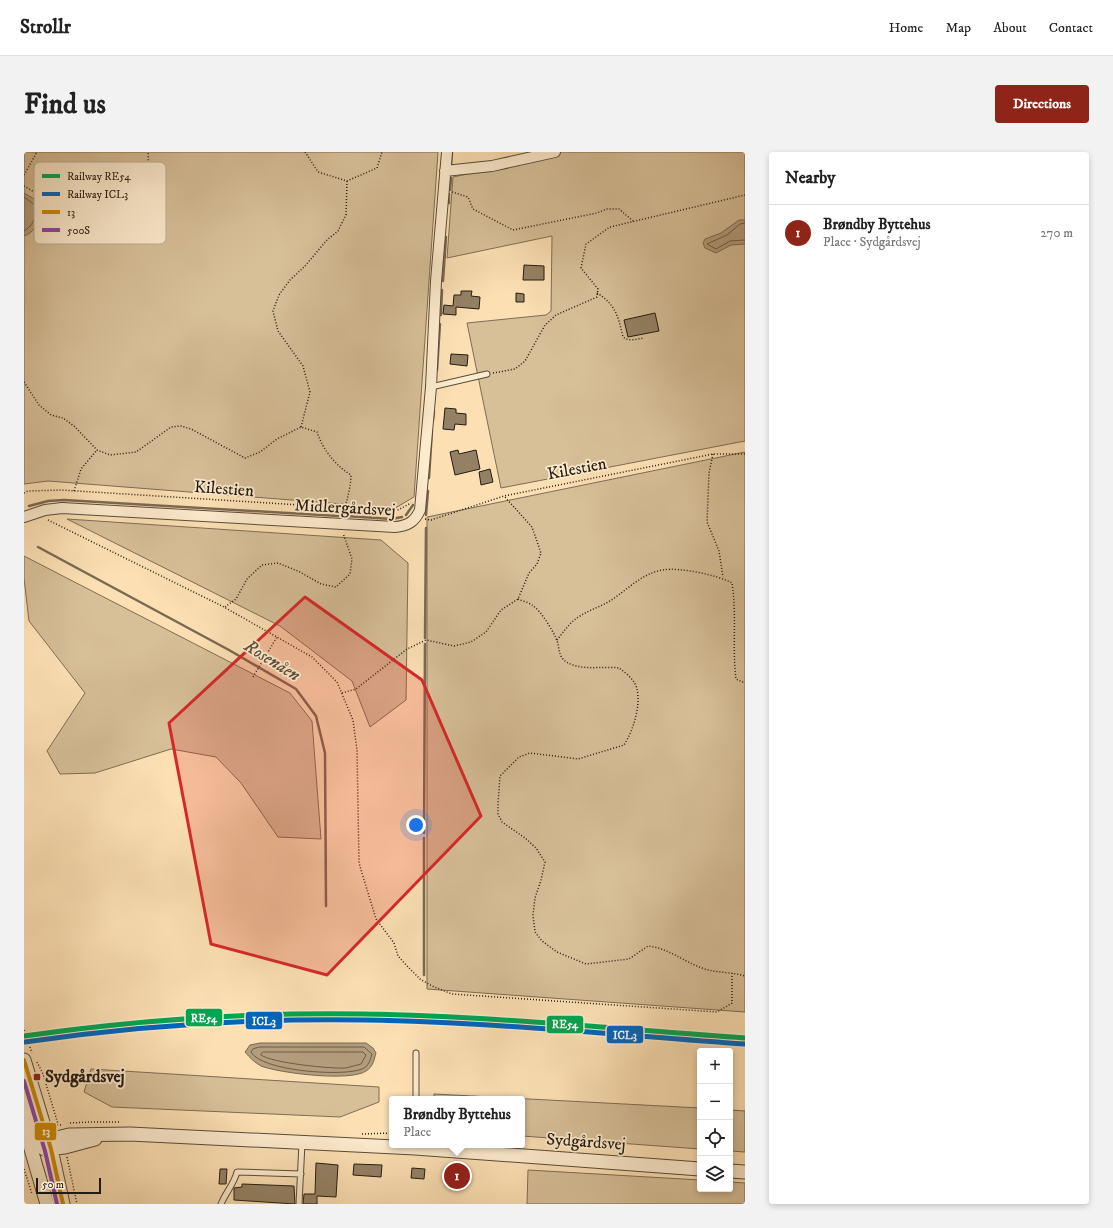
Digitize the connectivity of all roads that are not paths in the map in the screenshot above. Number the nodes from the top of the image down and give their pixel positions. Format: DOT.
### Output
graph roads {
  1 [pos="447,152"];
  2 [pos="554,152"];
  3 [pos="445,171"];
  4 [pos="487,374"];
  5 [pos="431,387"];
  6 [pos="28,515"];
  7 [pos="416,1053"];
  8 [pos="31,1059"];
  9 [pos="24,1094"];
  10 [pos="416,1096"];
  11 [pos="24,1125"];
  12 [pos="110,1134"];
  13 [pos="302,1142"];
  14 [pos="42,1145"];
  15 [pos="389,1145"];
  16 [pos="440,1148"];
  17 [pos="697,1169"];
  18 [pos="733,1171"];
  19 [pos="745,1172"];
  20 [pos="301,1174"];
  21 [pos="47,1204"];
  22 [pos="63,1204"];
  23 [pos="221,1204"];
  24 [pos="299,1204"];
  1 -- 3 [label="street, Midlergårdsvej"];
  2 -- 3 [label="street"];
  3 -- 5 [label="street, Midlergårdsvej"];
  4 -- 5 [label="lane"];
  5 -- 6 [label="street, Midlergårdsvej"];
  7 -- 10 [label="lane"];
  8 -- 14 [label="street"];
  9 -- 14 [label="street"];
  11 -- 14 [label="street"];
  12 -- 13 [label="street, Sydgårdsvej"];
  12 -- 14 [label="street, Sydgårdsvej"];
  12 -- 14 [label="street, Sydgårdsvej"];
  13 -- 15 [label="street, Sydgårdsvej"];
  13 -- 20 [label="lane"];
  14 -- 21 [label="street"];
  14 -- 22 [label="street"];
  16 -- 17 [label="street, Sydgårdsvej"];
  18 -- 19 [label="street"];
  20 -- 23 [label="lane"];
  20 -- 24 [label="lane"];
}
